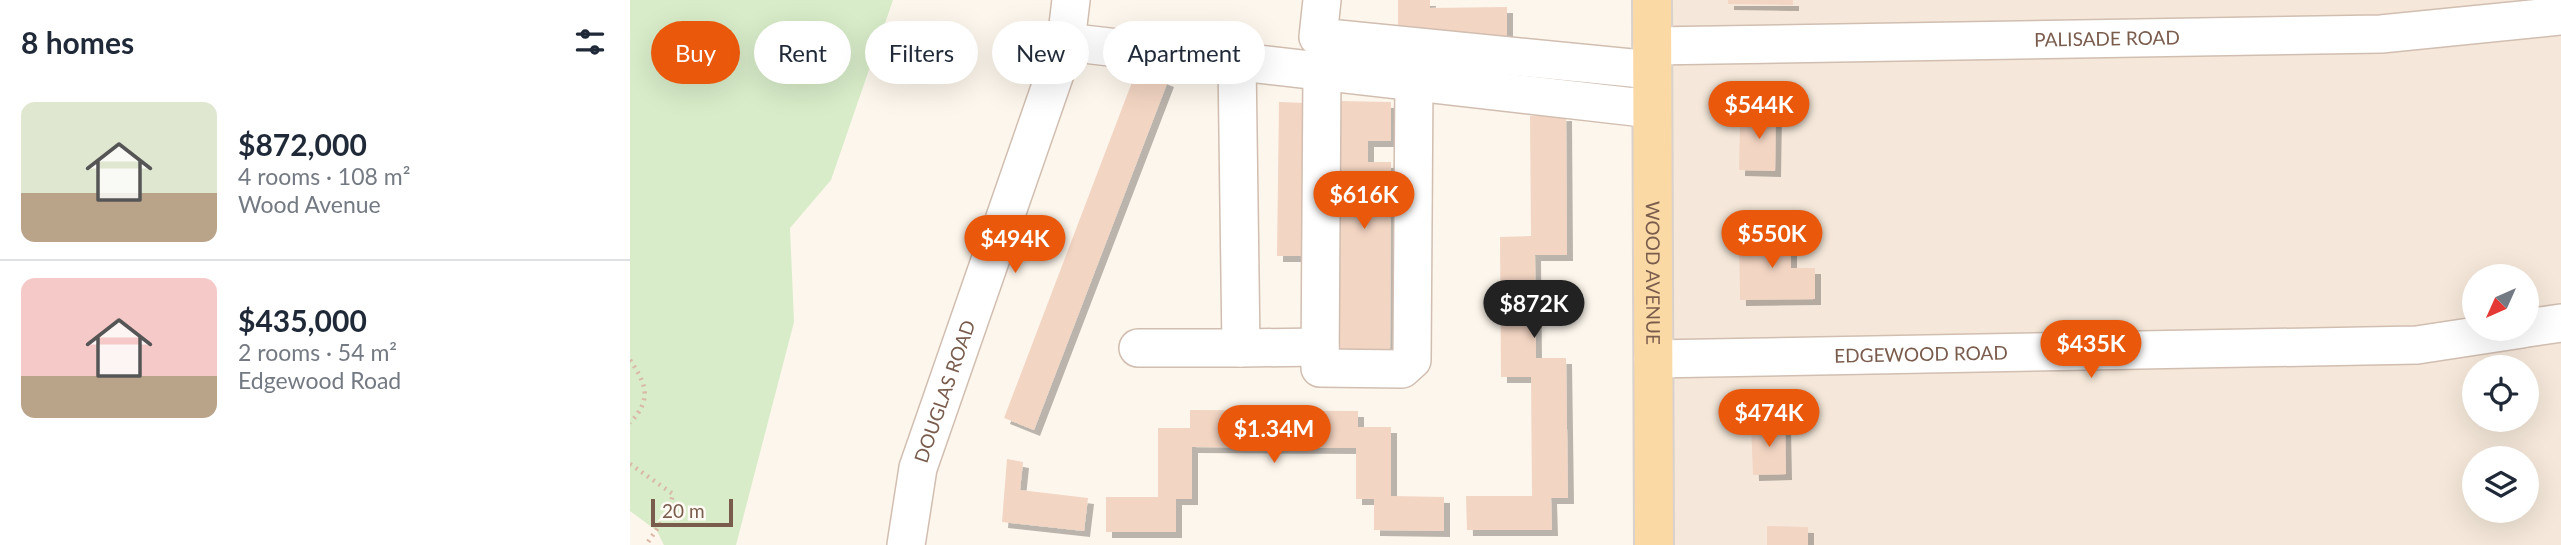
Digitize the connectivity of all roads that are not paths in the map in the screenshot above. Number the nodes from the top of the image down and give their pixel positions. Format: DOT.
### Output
graph roads {
  1 [pos="1071,0"];
  2 [pos="1322,0"];
  3 [pos="1652,0"];
  4 [pos="2561,16"];
  5 [pos="1068,21"];
  6 [pos="1652,58"];
  7 [pos="1265,64"];
  8 [pos="1322,71"];
  9 [pos="1413,81"];
  10 [pos="1051,84"];
  11 [pos="1237,84"];
  12 [pos="1652,108"];
  13 [pos="2561,323"];
  14 [pos="2539,326"];
  15 [pos="2462,338"];
  16 [pos="1320,347"];
  17 [pos="1138,348"];
  18 [pos="1241,348"];
  19 [pos="1653,359"];
  20 [pos="906,545"];
  21 [pos="1654,545"];
  1 -- 5 [label="street, DOUGLAS ROAD"];
  2 -- 6 [label="street, PALISADE ROAD"];
  3 -- 6 [label="main road, WOOD AVENUE"];
  4 -- 6 [label="street, PALISADE ROAD"];
  6 -- 12 [label="main road, WOOD AVENUE"];
  7 -- 8 [label="street"];
  8 -- 9 [label="street"];
  8 -- 16 [label="street"];
  9 -- 12 [label="street"];
  9 -- 16 [label="street"];
  10 -- 20 [label="street, DOUGLAS ROAD"];
  11 -- 18 [label="street"];
  12 -- 19 [label="main road, WOOD AVENUE"];
  13 -- 14 [label="street"];
  15 -- 19 [label="street, EDGEWOOD ROAD"];
  16 -- 18 [label="street"];
  17 -- 18 [label="street"];
  19 -- 21 [label="main road, WOOD AVENUE"];
}
